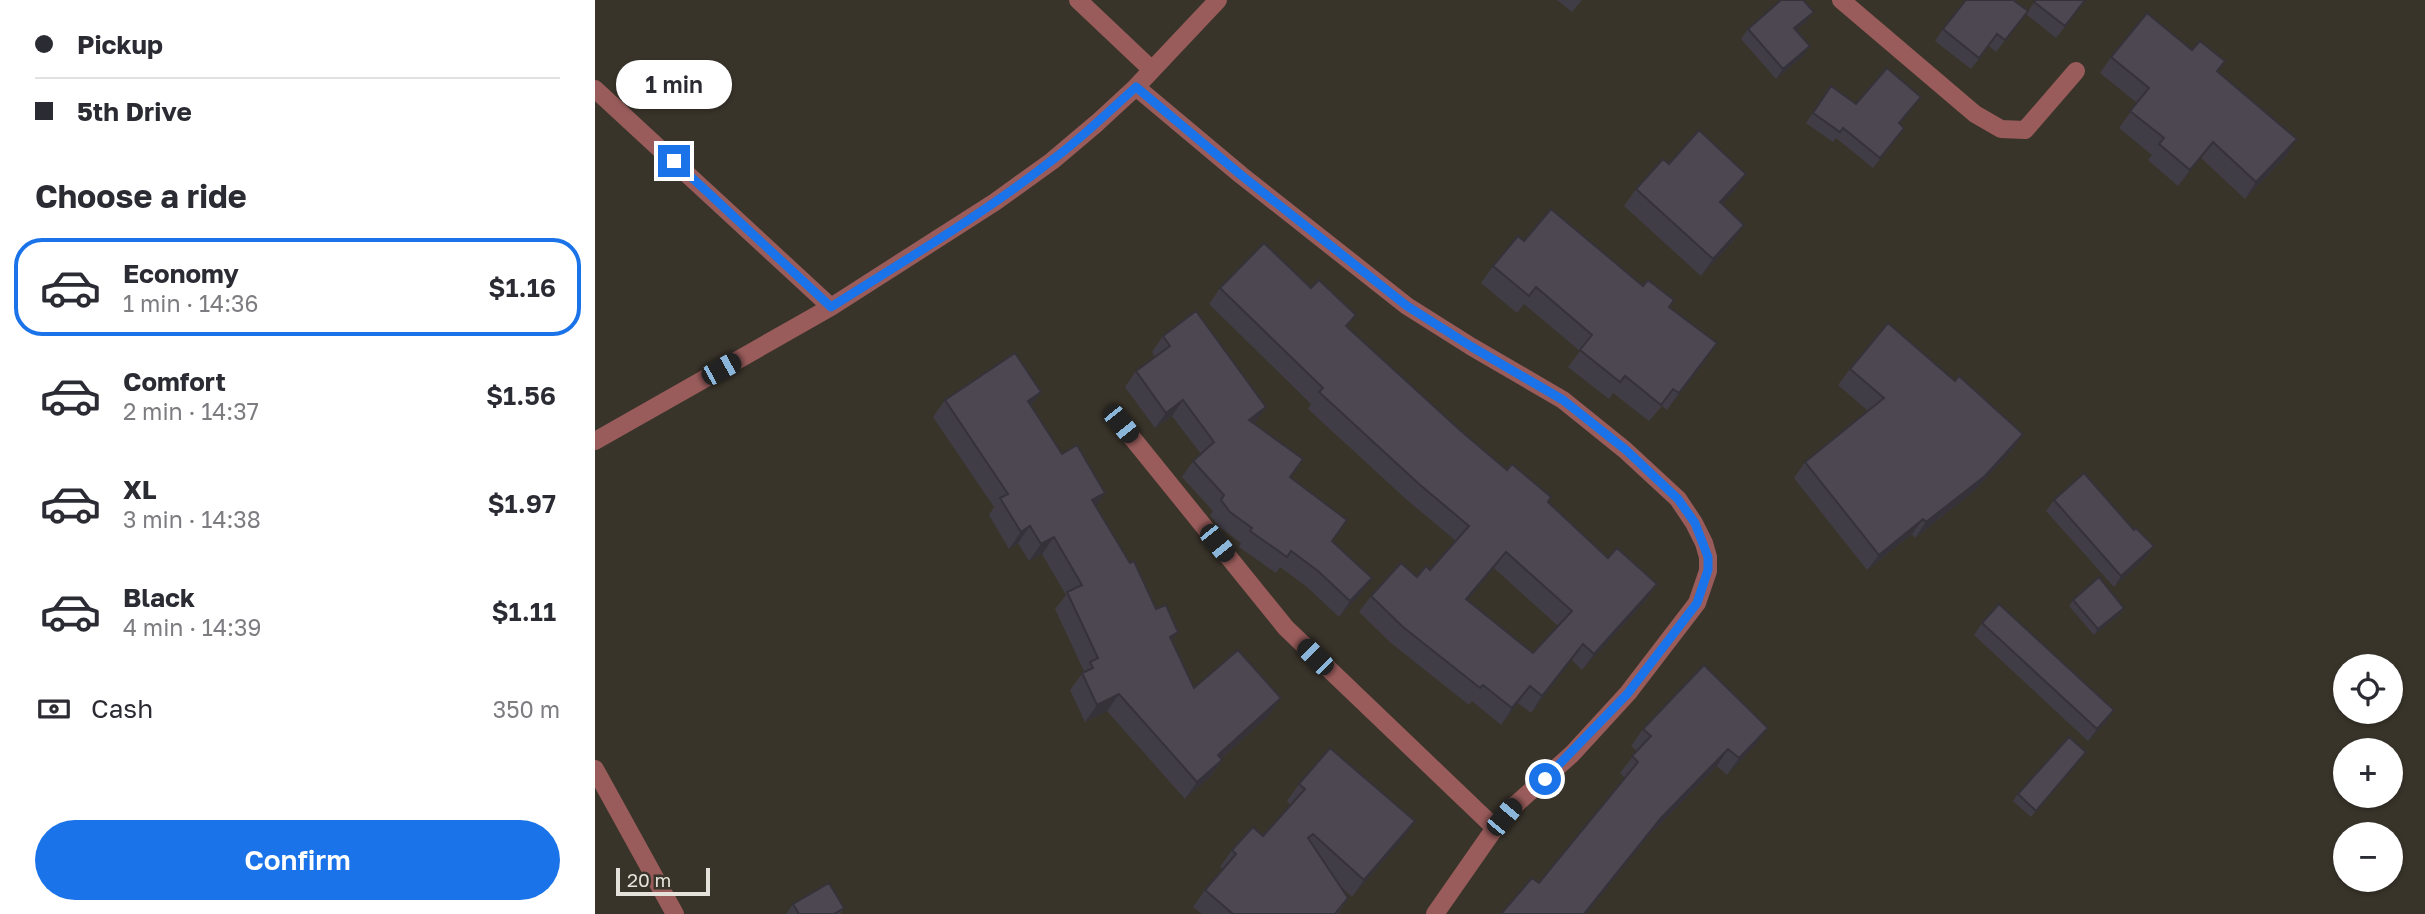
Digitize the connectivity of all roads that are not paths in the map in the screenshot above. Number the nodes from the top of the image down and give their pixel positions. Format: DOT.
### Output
graph roads {
  1 [pos="1078,0"];
  2 [pos="1218,0"];
  3 [pos="1841,0"];
  4 [pos="1152,70"];
  5 [pos="2076,71"];
  6 [pos="1136,87"];
  7 [pos="595,89"];
  8 [pos="831,307"];
  9 [pos="1121,424"];
  10 [pos="595,441"];
  11 [pos="595,769"];
  12 [pos="1495,828"];
  13 [pos="674,914"];
  14 [pos="1435,914"];
  1 -- 4 [label="street"];
  2 -- 4 [label="street"];
  3 -- 5 [label="street"];
  4 -- 6 [label="street"];
  6 -- 8 [label="street"];
  6 -- 12 [label="street"];
  7 -- 8 [label="street"];
  8 -- 10 [label="street"];
  9 -- 12 [label="street"];
  11 -- 13 [label="street"];
  12 -- 14 [label="street"];
}
